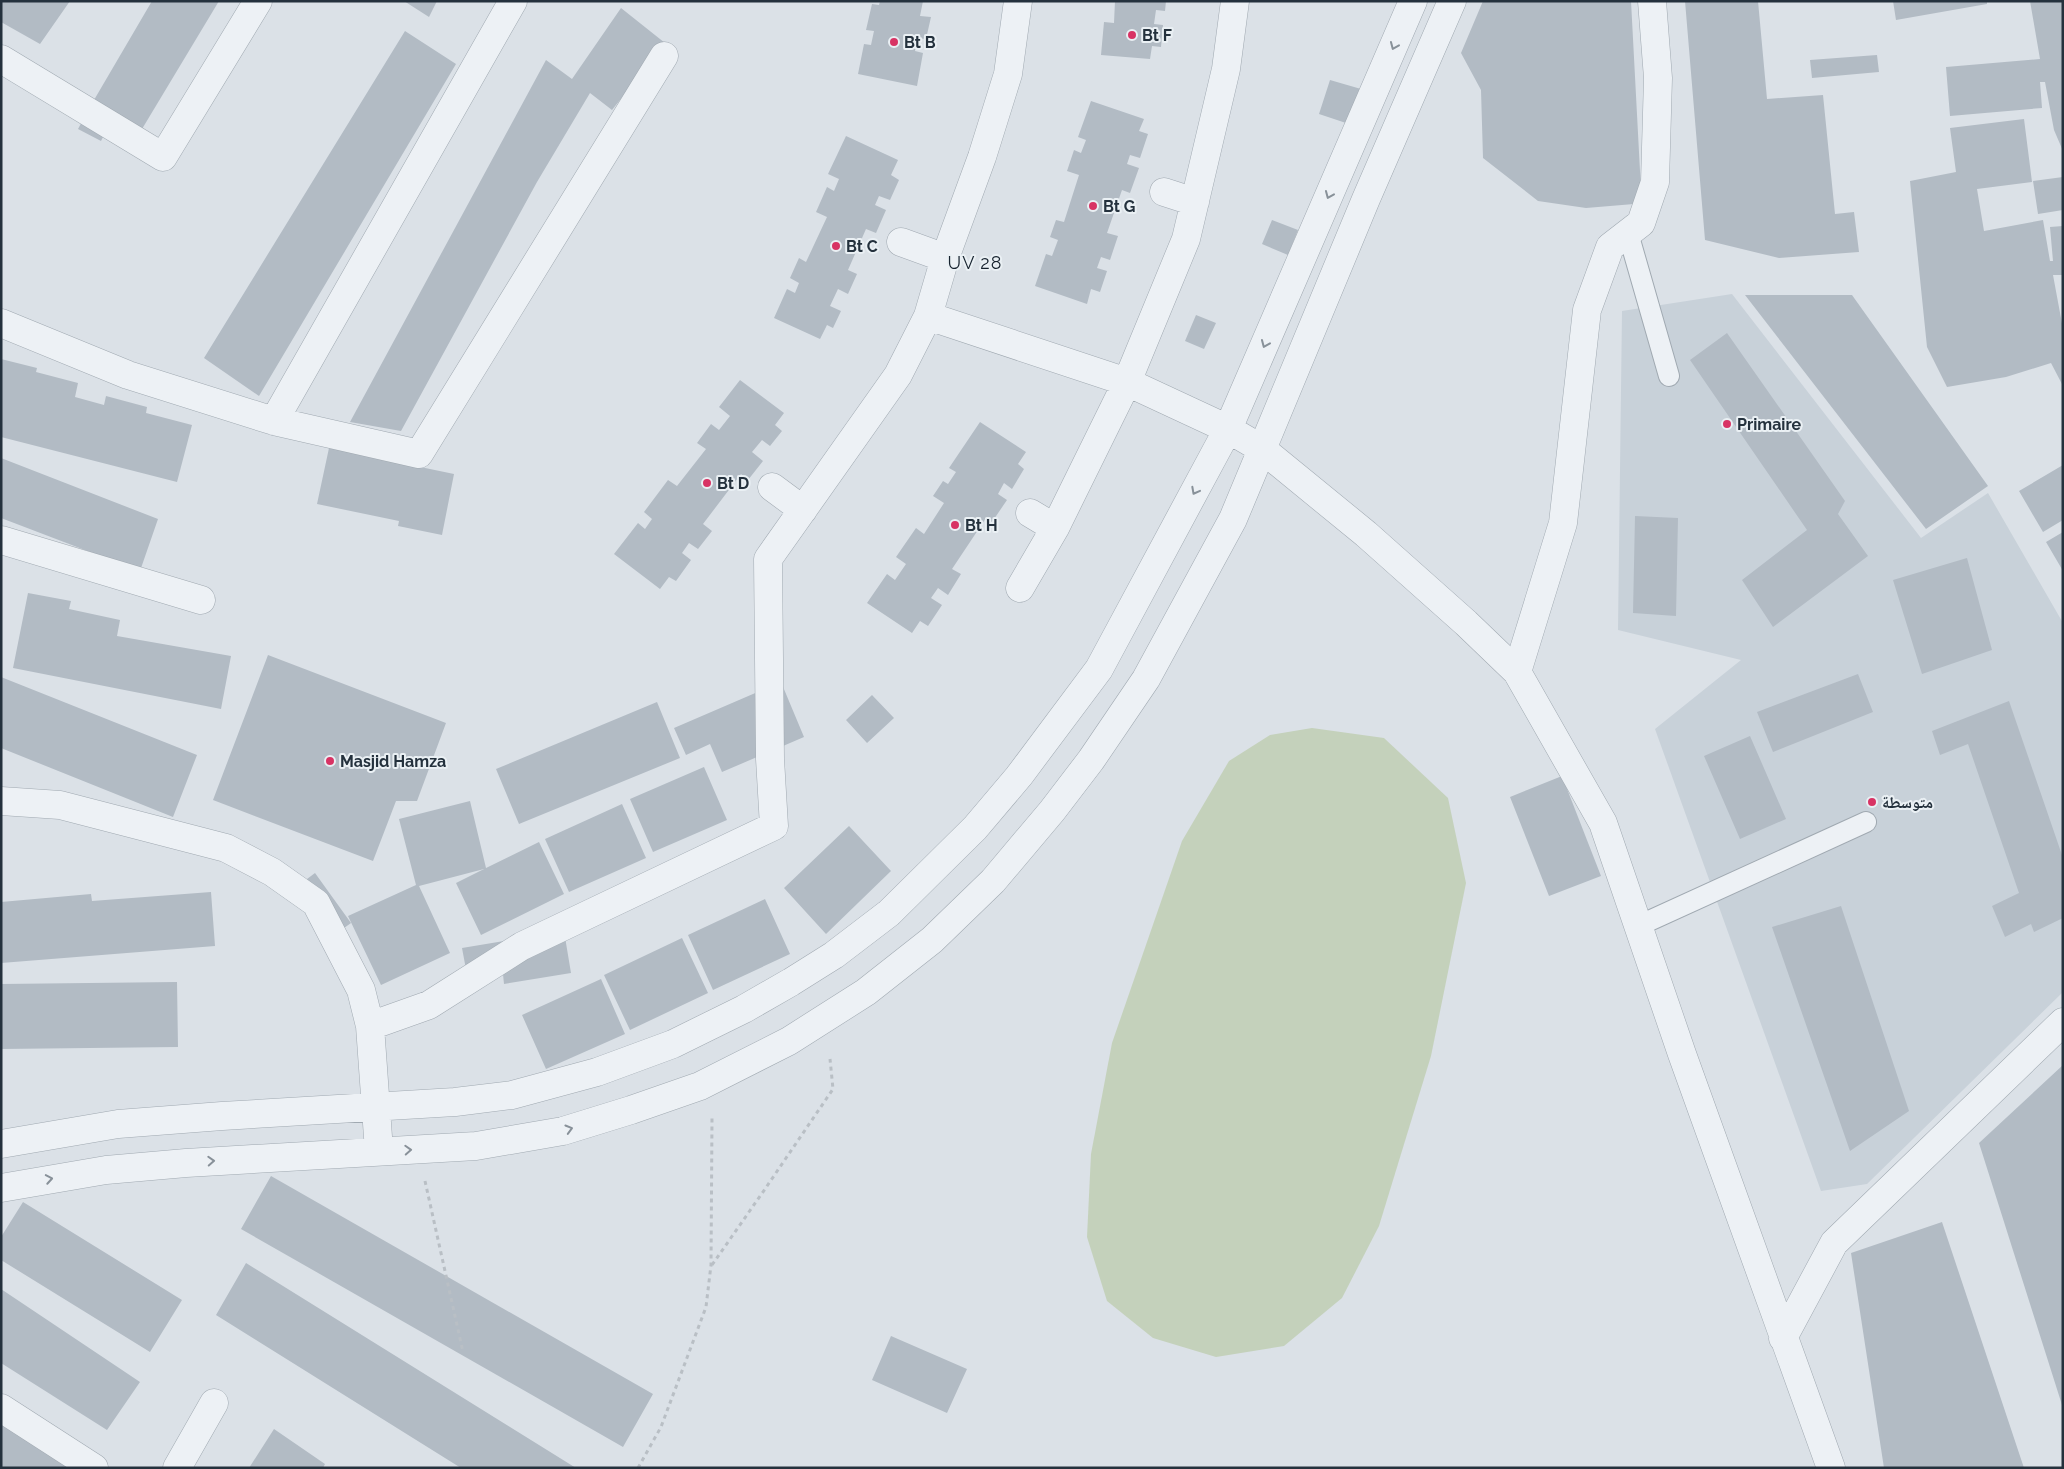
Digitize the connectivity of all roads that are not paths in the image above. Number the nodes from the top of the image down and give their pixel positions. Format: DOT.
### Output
graph roads {
  1 [pos="258,1"];
  2 [pos="512,1"];
  3 [pos="1018,1"];
  4 [pos="1235,1"];
  5 [pos="1413,1"];
  6 [pos="1452,1"];
  7 [pos="1652,1"];
  8 [pos="664,56"];
  9 [pos="1,59"];
  10 [pos="1164,192"];
  11 [pos="1195,202"];
  12 [pos="1628,233"];
  13 [pos="901,242"];
  14 [pos="945,258"];
  15 [pos="928,316"];
  16 [pos="1,323"];
  17 [pos="1669,376"];
  18 [pos="1127,382"];
  19 [pos="274,421"];
  20 [pos="1228,429"];
  21 [pos="1262,450"];
  22 [pos="772,488"];
  23 [pos="803,510"];
  24 [pos="1030,513"];
  25 [pos="1055,528"];
  26 [pos="1,540"];
  27 [pos="1020,588"];
  28 [pos="201,600"];
  29 [pos="1516,672"];
  30 [pos="1,801"];
  31 [pos="1866,822"];
  32 [pos="1638,926"];
  33 [pos="2063,1022"];
  34 [pos="370,1026"];
  35 [pos="376,1107"];
  36 [pos="1,1144"];
  37 [pos="379,1151"];
  38 [pos="1,1188"];
  39 [pos="1783,1338"];
  40 [pos="214,1403"];
  41 [pos="1,1408"];
  42 [pos="94,1468"];
  43 [pos="177,1468"];
  44 [pos="1831,1468"];
  1 -- 9 [label="street"];
  2 -- 19 [label="street"];
  3 -- 14 [label="street"];
  4 -- 11 [label="street"];
  5 -- 20 [label="street, one-way"];
  6 -- 21 [label="street"];
  7 -- 12 [label="street"];
  8 -- 19 [label="street"];
  10 -- 11 [label="street"];
  11 -- 18 [label="street"];
  12 -- 17 [label="lane"];
  12 -- 29 [label="street"];
  13 -- 14 [label="street"];
  14 -- 15 [label="street"];
  15 -- 18 [label="street"];
  15 -- 23 [label="street"];
  16 -- 19 [label="street"];
  18 -- 20 [label="street"];
  18 -- 25 [label="street"];
  20 -- 21 [label="street"];
  20 -- 35 [label="street, one-way"];
  21 -- 29 [label="street"];
  37 -- 21 [label="street, one-way"];
  22 -- 23 [label="street"];
  23 -- 34 [label="street"];
  24 -- 25 [label="street"];
  25 -- 27 [label="street"];
  26 -- 28 [label="street"];
  29 -- 32 [label="street"];
  30 -- 34 [label="street"];
  31 -- 32 [label="lane"];
  32 -- 39 [label="street"];
  33 -- 39 [label="street"];
  34 -- 35 [label="street"];
  35 -- 36 [label="street"];
  35 -- 37 [label="street"];
  38 -- 37 [label="street, one-way"];
  39 -- 44 [label="street"];
  40 -- 43 [label="street"];
  41 -- 42 [label="street"];
}
